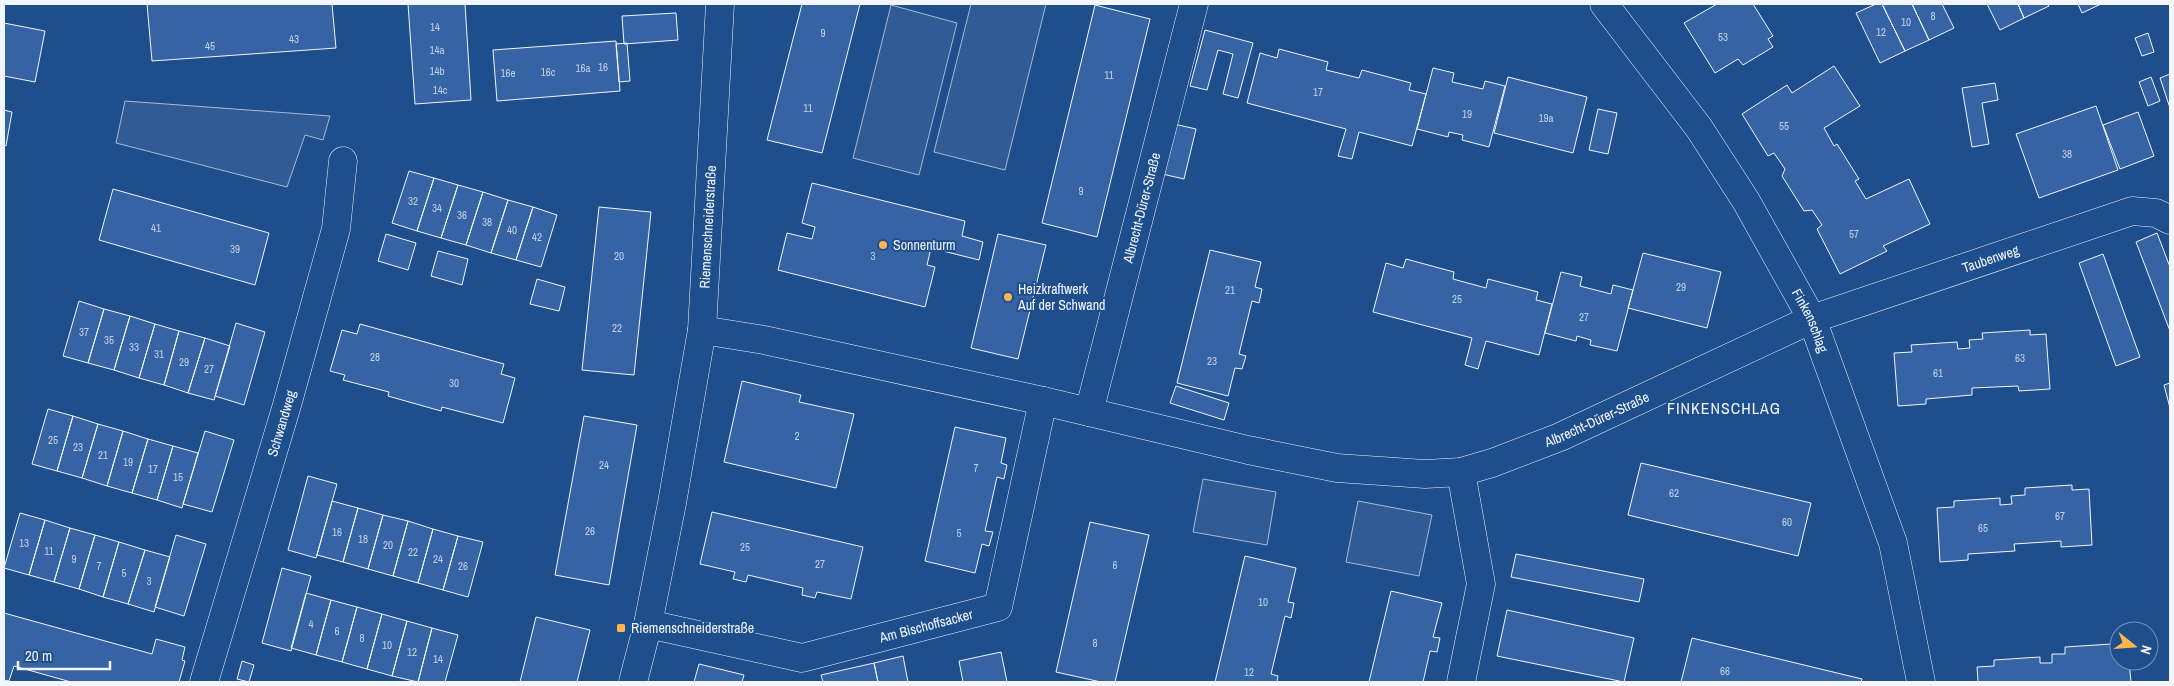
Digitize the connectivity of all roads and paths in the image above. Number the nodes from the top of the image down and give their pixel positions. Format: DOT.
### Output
graph roads {
  1 [pos="720,4"];
  2 [pos="1194,4"];
  3 [pos="1604,4"];
  4 [pos="343,161"];
  5 [pos="2170,220"];
  6 [pos="1812,319"];
  7 [pos="702,330"];
  8 [pos="1043,401"];
  9 [pos="1089,412"];
  10 [pos="1461,472"];
  11 [pos="648,624"];
  12 [pos="204,682"];
  13 [pos="633,682"];
  14 [pos="1461,682"];
  15 [pos="1921,682"];
  1 -- 7 [label="street, Riemenschneiderstraße"];
  2 -- 9 [label="street, Albrecht-Dürer-Straße"];
  3 -- 6 [label="street, Finkenschlag"];
  4 -- 12 [label="street, Schwandweg"];
  5 -- 6 [label="street, Taubenweg"];
  6 -- 10 [label="street, Albrecht-Dürer-Straße"];
  6 -- 15 [label="street, Finkenschlag"];
  7 -- 8 [label="street, Albrecht-Dürer-Straße"];
  7 -- 11 [label="street, Riemenschneiderstraße"];
  8 -- 9 [label="street, Albrecht-Dürer-Straße"];
  8 -- 11 [label="street, Am Bischoffsacker"];
  9 -- 10 [label="street, Albrecht-Dürer-Straße"];
  10 -- 14 [label="street"];
  11 -- 13 [label="street, Riemenschneiderstraße"];
}
